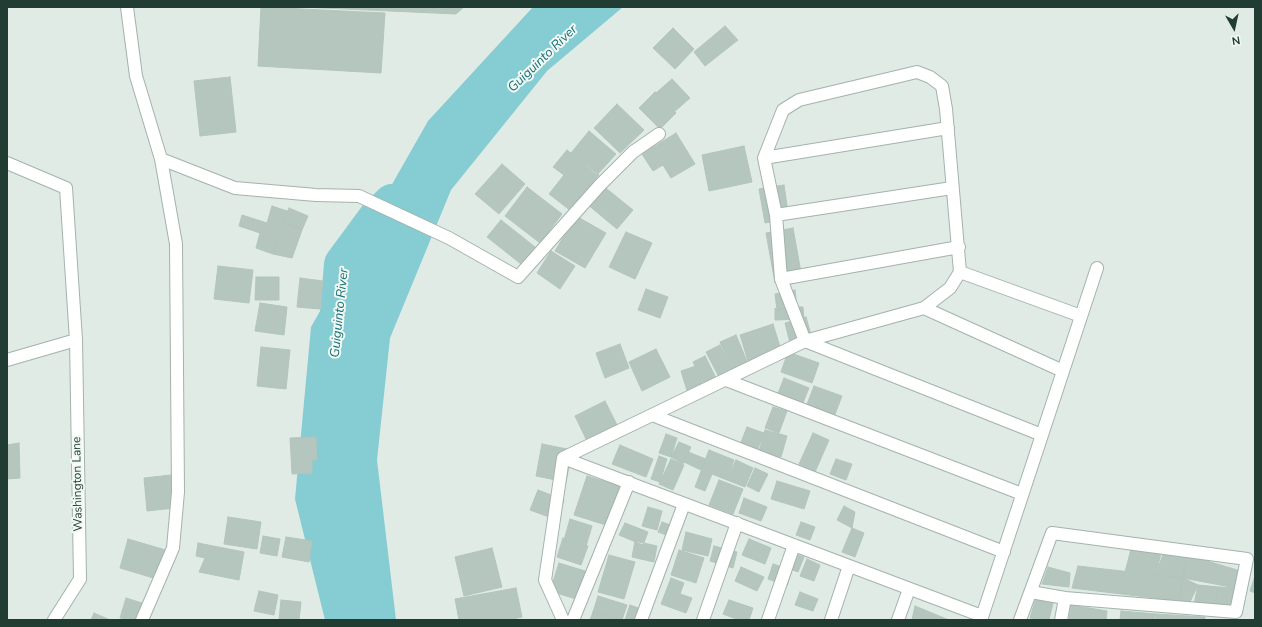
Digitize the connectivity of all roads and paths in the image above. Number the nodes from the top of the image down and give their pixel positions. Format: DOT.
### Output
graph roads {
  1 [pos="127,7"];
  2 [pos="948,128"];
  3 [pos="659,134"];
  4 [pos="764,158"];
  5 [pos="161,159"];
  6 [pos="7,163"];
  7 [pos="952,188"];
  8 [pos="776,215"];
  9 [pos="959,248"];
  10 [pos="1097,268"];
  11 [pos="960,272"];
  12 [pos="781,279"];
  13 [pos="924,308"];
  14 [pos="1082,316"];
  15 [pos="76,340"];
  16 [pos="806,342"];
  17 [pos="7,360"];
  18 [pos="1063,371"];
  19 [pos="726,380"];
  20 [pos="652,415"];
  21 [pos="1042,435"];
  22 [pos="563,458"];
  23 [pos="628,482"];
  24 [pos="1022,494"];
  25 [pos="684,504"];
  26 [pos="737,523"];
  27 [pos="794,545"];
  28 [pos="1004,552"];
  29 [pos="850,566"];
  30 [pos="909,589"];
  31 [pos="1031,592"];
  32 [pos="1065,598"];
  33 [pos="982,618"];
  34 [pos="54,620"];
  35 [pos="142,620"];
  36 [pos="563,620"];
  37 [pos="573,620"];
  38 [pos="641,620"];
  39 [pos="704,620"];
  40 [pos="768,620"];
  41 [pos="831,620"];
  42 [pos="898,620"];
  43 [pos="1020,620"];
  44 [pos="1061,620"];
  1 -- 5 [label="street"];
  2 -- 4 [label="street"];
  2 -- 4 [label="street"];
  2 -- 7 [label="street"];
  3 -- 5 [label="street"];
  4 -- 8 [label="street"];
  5 -- 35 [label="street"];
  6 -- 15 [label="street, Washington Lane"];
  7 -- 8 [label="street"];
  7 -- 9 [label="street"];
  8 -- 12 [label="street"];
  9 -- 11 [label="street"];
  9 -- 12 [label="street"];
  10 -- 14 [label="street"];
  11 -- 13 [label="street"];
  11 -- 14 [label="street"];
  12 -- 16 [label="street"];
  13 -- 16 [label="street"];
  13 -- 18 [label="street"];
  14 -- 18 [label="street"];
  15 -- 17 [label="street"];
  15 -- 34 [label="street, Washington Lane"];
  16 -- 19 [label="street"];
  16 -- 21 [label="street"];
  18 -- 21 [label="street"];
  19 -- 20 [label="street"];
  19 -- 24 [label="street"];
  20 -- 22 [label="street"];
  20 -- 28 [label="street"];
  21 -- 24 [label="street"];
  22 -- 23 [label="street"];
  22 -- 36 [label="street"];
  23 -- 25 [label="street"];
  23 -- 37 [label="street"];
  24 -- 28 [label="street"];
  25 -- 26 [label="street"];
  25 -- 38 [label="street"];
  26 -- 27 [label="street"];
  26 -- 39 [label="street"];
  27 -- 29 [label="street"];
  27 -- 40 [label="street"];
  28 -- 33 [label="street"];
  29 -- 30 [label="street"];
  29 -- 41 [label="street"];
  30 -- 33 [label="street"];
  30 -- 42 [label="street"];
  31 -- 32 [label="street"];
  31 -- 32 [label="street"];
  31 -- 43 [label="street"];
  32 -- 44 [label="street"];
}
